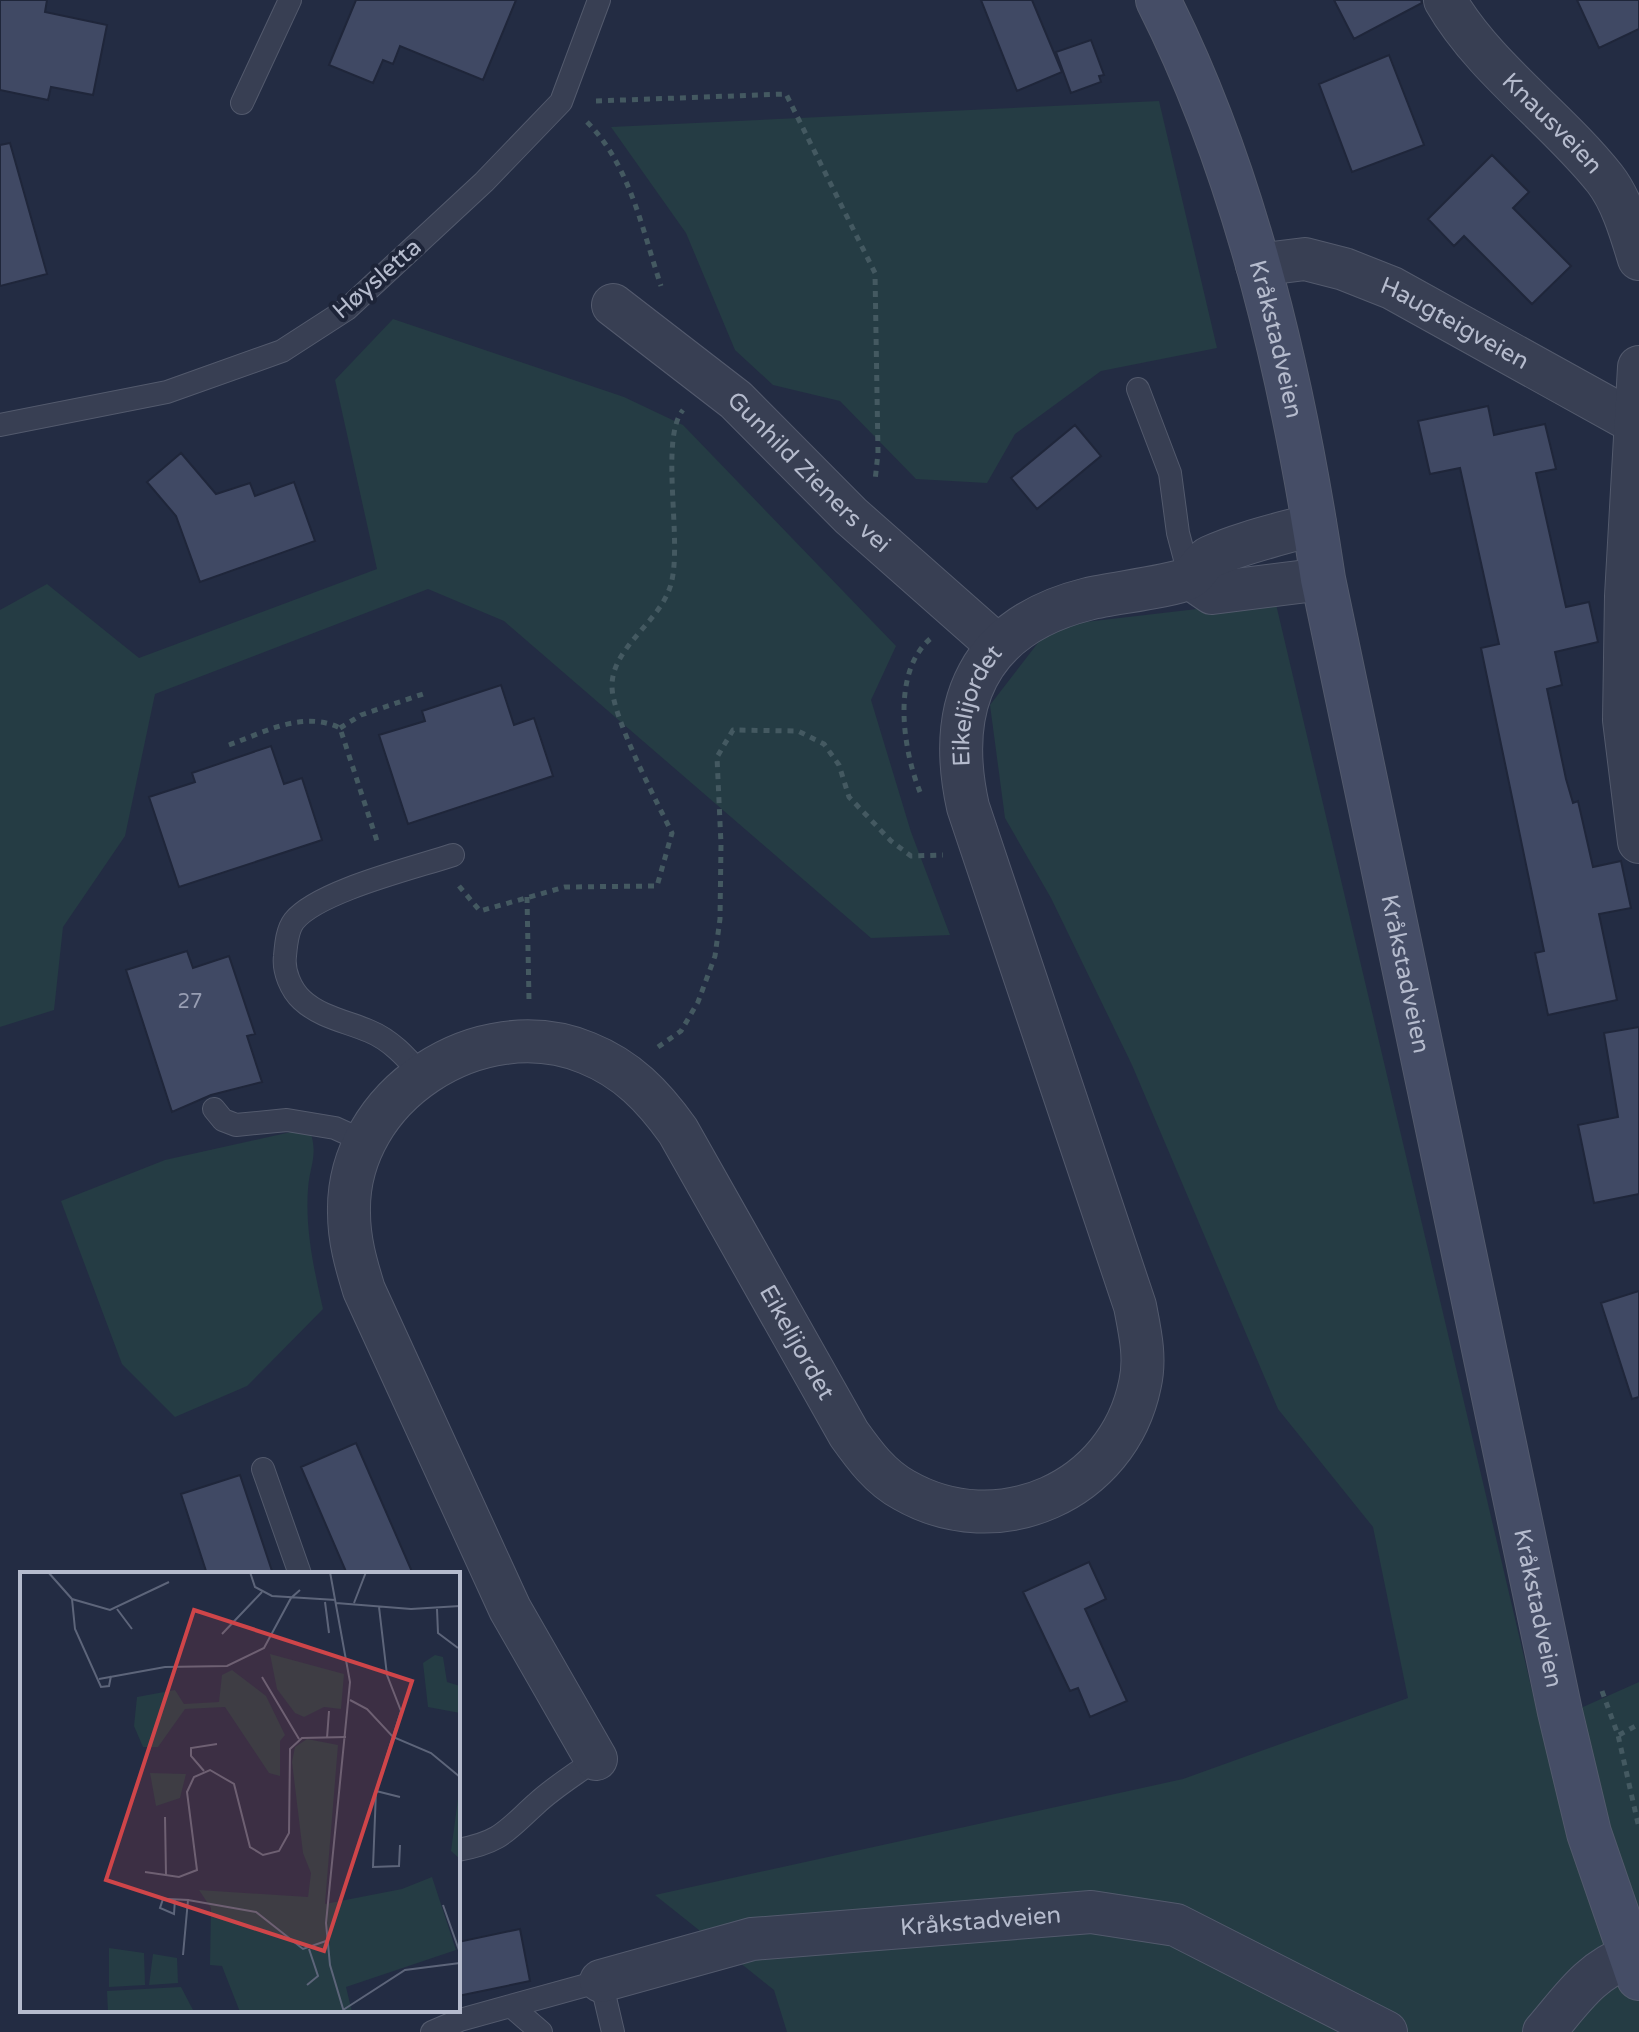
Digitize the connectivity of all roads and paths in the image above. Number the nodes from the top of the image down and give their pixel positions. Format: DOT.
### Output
graph roads {
  1 [pos="290,0"];
  2 [pos="599,0"];
  3 [pos="1158,0"];
  4 [pos="1445,0"];
  5 [pos="561,102"];
  6 [pos="242,103"];
  7 [pos="1639,259"];
  8 [pos="1257,265"];
  9 [pos="613,305"];
  10 [pos="1639,367"];
  11 [pos="1138,389"];
  12 [pos="687,406"];
  13 [pos="1636,424"];
  14 [pos="0,425"];
  15 [pos="1315,524"];
  16 [pos="869,532"];
  17 [pos="1190,578"];
  18 [pos="1323,579"];
  19 [pos="997,645"];
  20 [pos="426,693"];
  21 [pos="340,728"];
  22 [pos="229,745"];
  23 [pos="1638,832"];
  24 [pos="923,857"];
  25 [pos="445,858"];
  26 [pos="389,875"];
  27 [pos="527,897"];
  28 [pos="529,1008"];
  29 [pos="654,1050"];
  30 [pos="421,1074"];
  31 [pos="214,1109"];
  32 [pos="366,1142"];
  33 [pos="263,1469"];
  34 [pos="299,1572"];
  35 [pos="1596,1679"];
  36 [pos="1639,1724"];
  37 [pos="1618,1735"];
  38 [pos="596,1759"];
  39 [pos="1639,1828"];
  40 [pos="460,1850"];
  41 [pos="1634,1967"];
  42 [pos="601,1981"];
  43 [pos="511,2006"];
  44 [pos="432,2032"];
  45 [pos="541,2032"];
  46 [pos="613,2032"];
  47 [pos="1386,2032"];
  48 [pos="1544,2032"];
  1 -- 6 [label="lane"];
  2 -- 5 [label="lane, Høysletta"];
  3 -- 8 [label="main road, Kråkstadveien"];
  4 -- 7 [label="street, Knausveien"];
  5 -- 14 [label="lane, Høysletta"];
  5 -- 16 [label="path"];
  8 -- 13 [label="street, Haugteigveien"];
  8 -- 15 [label="main road, Kråkstadveien"];
  9 -- 16 [label="street, Gunhild Zieners vei"];
  10 -- 13 [label="street"];
  11 -- 17 [label="lane"];
  12 -- 27 [label="path"];
  13 -- 23 [label="street"];
  15 -- 17 [label="street, Eikelijordet"];
  15 -- 18 [label="main road, Kråkstadveien"];
  16 -- 19 [label="street, Gunhild Zieners vei"];
  17 -- 18 [label="street"];
  17 -- 19 [label="street, Eikelijordet"];
  18 -- 41 [label="main road, Kråkstadveien"];
  19 -- 30 [label="street, Eikelijordet"];
  20 -- 21 [label="path"];
  21 -- 22 [label="path"];
  21 -- 26 [label="path"];
  24 -- 29 [label="path"];
  25 -- 26 [label="lane"];
  25 -- 27 [label="path"];
  26 -- 30 [label="lane"];
  27 -- 28 [label="path"];
  30 -- 32 [label="street, Eikelijordet"];
  31 -- 32 [label="lane"];
  32 -- 38 [label="street, Eikelijordet"];
  33 -- 34 [label="lane"];
  35 -- 37 [label="path"];
  36 -- 37 [label="path"];
  37 -- 39 [label="path"];
  38 -- 40 [label="lane, Eikelijordet"];
  41 -- 48 [label="street, Kråkstadveien"];
  42 -- 43 [label="lane, Kråkstadveien"];
  42 -- 46 [label="lane"];
  42 -- 47 [label="street, Kråkstadveien"];
  43 -- 44 [label="lane, Kråkstadveien"];
  43 -- 45 [label="lane"];
}
